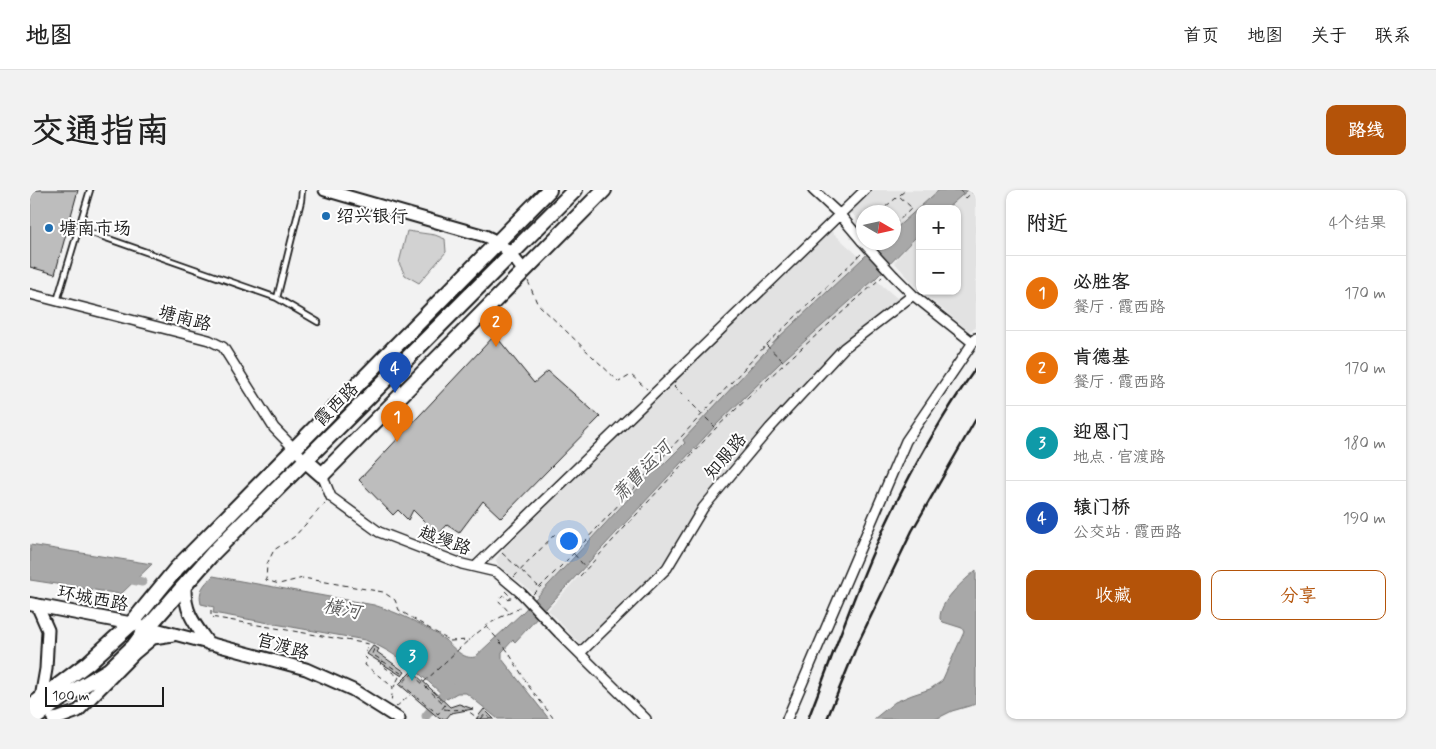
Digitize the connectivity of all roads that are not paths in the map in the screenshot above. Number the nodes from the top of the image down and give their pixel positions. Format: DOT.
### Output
graph roads {
  1 [pos="90,190"];
  2 [pos="302,190"];
  3 [pos="325,190"];
  4 [pos="549,190"];
  5 [pos="576,190"];
  6 [pos="604,190"];
  7 [pos="813,190"];
  8 [pos="865,190"];
  9 [pos="840,215"];
  10 [pos="92,233"];
  11 [pos="499,242"];
  12 [pos="512,255"];
  13 [pos="524,271"];
  14 [pos="30,294"];
  15 [pos="913,295"];
  16 [pos="276,298"];
  17 [pos="57,302"];
  18 [pos="318,322"];
  19 [pos="974,340"];
  20 [pos="294,449"];
  21 [pos="306,461"];
  22 [pos="322,475"];
  23 [pos="475,568"];
  24 [pos="185,585"];
  25 [pos="34,604"];
  26 [pos="131,624"];
  27 [pos="148,627"];
  28 [pos="177,635"];
  29 [pos="209,644"];
  30 [pos="580,653"];
  31 [pos="36,702"];
  32 [pos="391,717"];
  33 [pos="34,719"];
  34 [pos="53,719"];
  35 [pos="646,719"];
  36 [pos="787,719"];
  1 -- 17 [label="lane"];
  2 -- 16 [label="lane"];
  3 -- 11 [label="street"];
  4 -- 11 [label="main road, 霞西路"];
  5 -- 12 [label="main road, 霞西路"];
  6 -- 13 [label="main road"];
  7 -- 9 [label="street"];
  8 -- 9 [label="street"];
  9 -- 15 [label="street, bridge"];
  9 -- 23 [label="street"];
  10 -- 16 [label="lane"];
  11 -- 12 [label="street"];
  11 -- 20 [label="main road, 霞西路"];
  12 -- 13 [label="street"];
  12 -- 21 [label="main road, 霞西路"];
  13 -- 22 [label="main road"];
  14 -- 17 [label="street, 塘南路"];
  15 -- 19 [label="street"];
  15 -- 30 [label="street, 知服路"];
  16 -- 18 [label="lane"];
  17 -- 20 [label="street, 塘南路"];
  19 -- 36 [label="street"];
  20 -- 21 [label="street, 塘南路"];
  20 -- 26 [label="main road, 霞西路"];
  21 -- 22 [label="main road"];
  21 -- 24 [label="main road, 霞西路"];
  22 -- 23 [label="street, 越缦路"];
  23 -- 30 [label="street, 越缦路, bridge"];
  24 -- 27 [label="main road, 霞西路"];
  24 -- 29 [label="street"];
  25 -- 26 [label="main road, 环城西路"];
  25 -- 31 [label="street"];
  26 -- 27 [label="main road, 环城西路"];
  26 -- 31 [label="main road, 霞西路"];
  27 -- 28 [label="street, 官渡路"];
  27 -- 33 [label="main road, 霞西路"];
  28 -- 29 [label="street, 官渡路"];
  28 -- 34 [label="street"];
  29 -- 32 [label="street, 官渡路"];
  30 -- 35 [label="street, 越缦路"];
}
